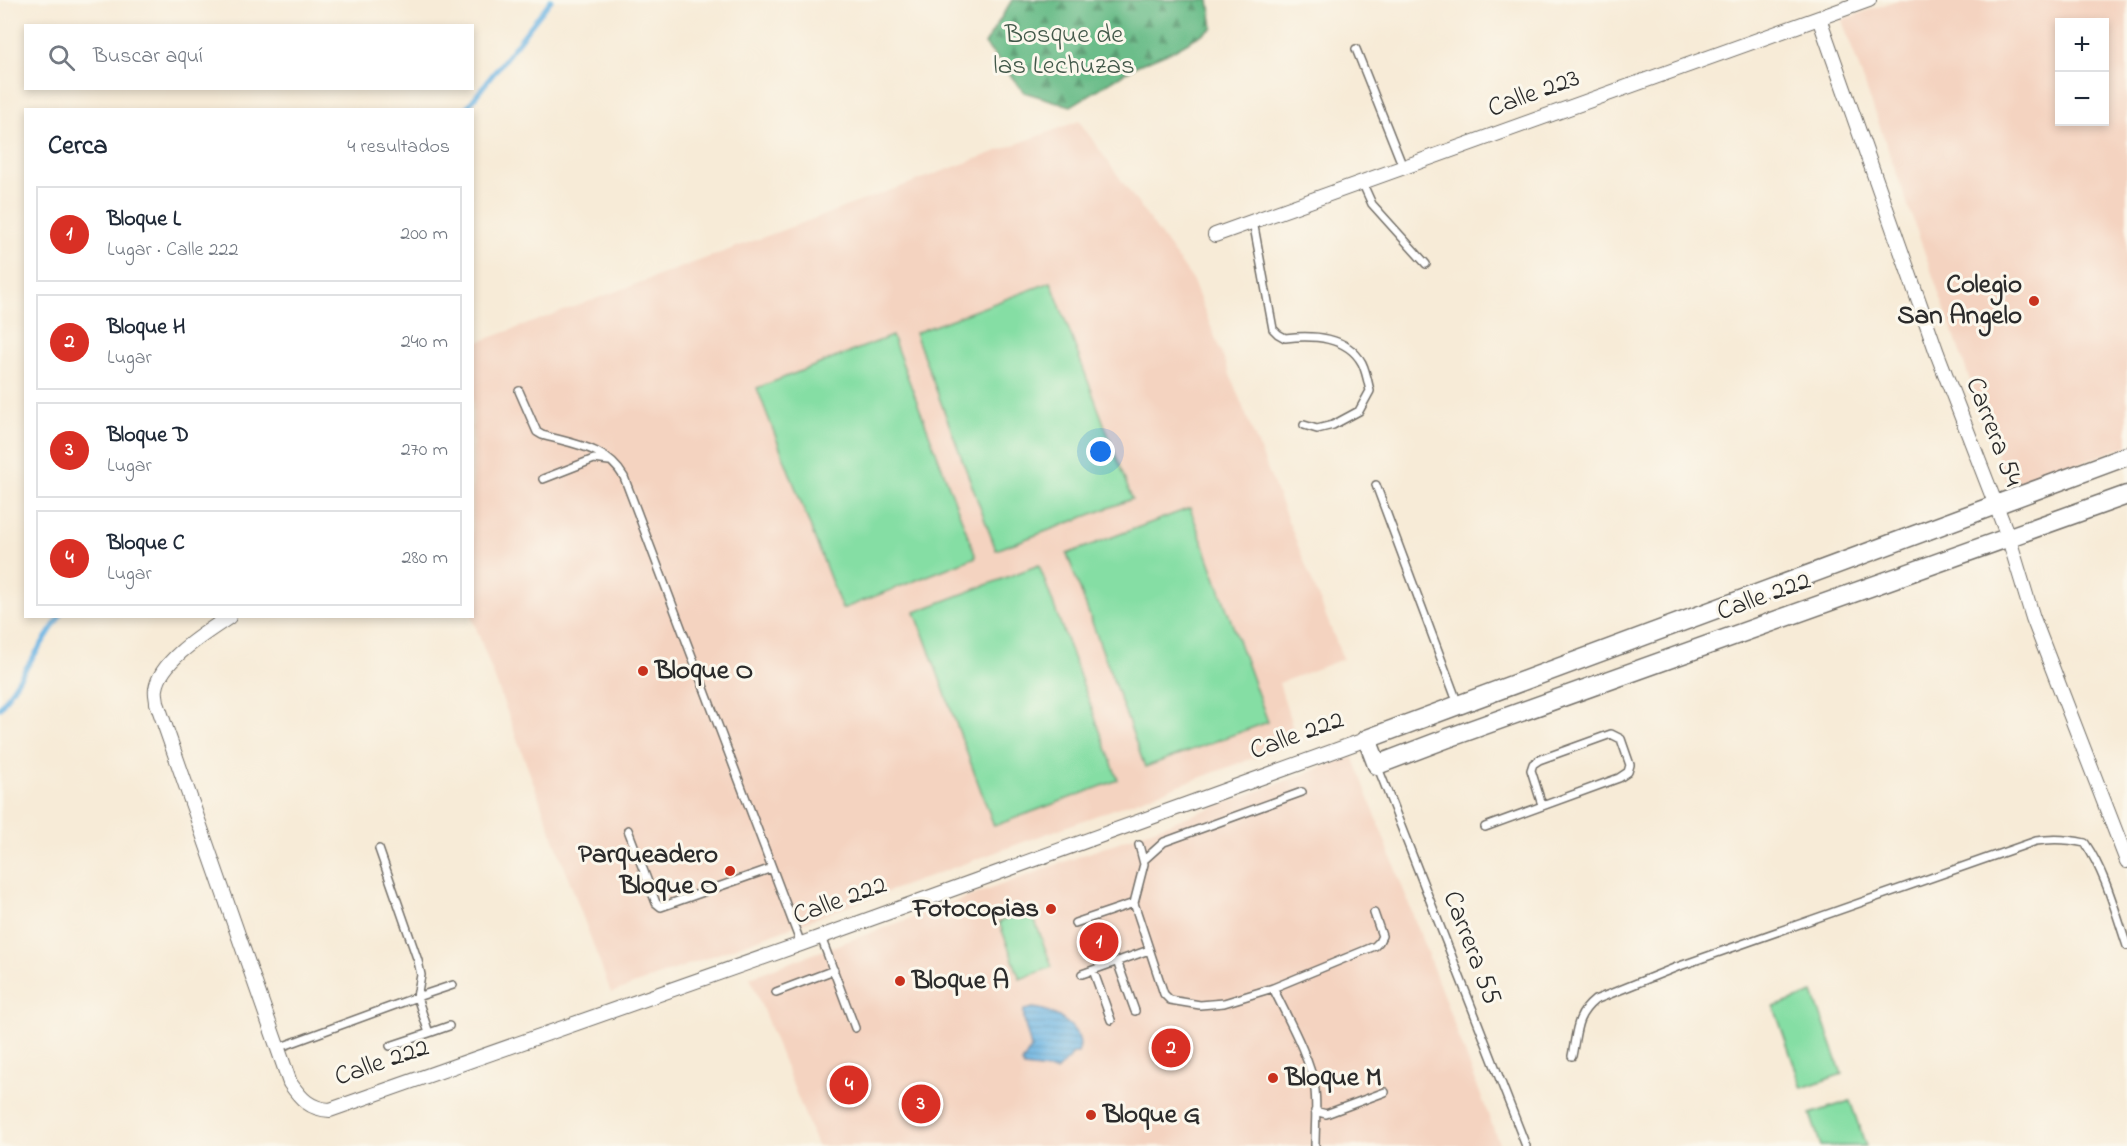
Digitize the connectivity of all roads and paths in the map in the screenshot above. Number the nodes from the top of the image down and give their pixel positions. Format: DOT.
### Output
graph roads {
  1 [pos="1869,0"];
  2 [pos="1819,18"];
  3 [pos="1356,49"];
  4 [pos="1403,167"];
  5 [pos="1362,182"];
  6 [pos="1253,221"];
  7 [pos="1215,235"];
  8 [pos="1425,264"];
  9 [pos="519,391"];
  10 [pos="1304,426"];
  11 [pos="2127,456"];
  12 [pos="615,463"];
  13 [pos="543,478"];
  14 [pos="1376,485"];
  15 [pos="2127,495"];
  16 [pos="1995,504"];
  17 [pos="2008,539"];
  18 [pos="228,618"];
  19 [pos="1458,704"];
  20 [pos="1367,739"];
  21 [pos="1377,765"];
  22 [pos="1302,792"];
  23 [pos="1542,805"];
  24 [pos="1485,827"];
  25 [pos="628,830"];
  26 [pos="1139,845"];
  27 [pos="378,849"];
  28 [pos="1144,860"];
  29 [pos="2127,861"];
  30 [pos="772,868"];
  31 [pos="1134,903"];
  32 [pos="1374,913"];
  33 [pos="1075,923"];
  34 [pos="821,937"];
  35 [pos="801,944"];
  36 [pos="2127,946"];
  37 [pos="1149,950"];
  38 [pos="1117,961"];
  39 [pos="834,970"];
  40 [pos="1093,970"];
  41 [pos="1082,974"];
  42 [pos="453,985"];
  43 [pos="1273,988"];
  44 [pos="776,992"];
  45 [pos="417,997"];
  46 [pos="1135,1011"];
  47 [pos="1111,1020"];
  48 [pos="449,1026"];
  49 [pos="855,1028"];
  50 [pos="429,1033"];
  51 [pos="390,1046"];
  52 [pos="278,1048"];
  53 [pos="1572,1056"];
  54 [pos="1385,1092"];
  55 [pos="1315,1112"];
  56 [pos="1314,1146"];
  57 [pos="1526,1146"];
  1 -- 2 [label="street, Calle 223"];
  2 -- 4 [label="street, Calle 223"];
  2 -- 16 [label="street, Carrera 54"];
  3 -- 4 [label="lane"];
  4 -- 5 [label="street, Calle 223"];
  5 -- 6 [label="street, Calle 223"];
  5 -- 8 [label="lane"];
  6 -- 7 [label="street, Calle 223"];
  6 -- 10 [label="lane"];
  9 -- 12 [label="lane"];
  11 -- 16 [label="street, Calle 222"];
  12 -- 13 [label="lane"];
  12 -- 30 [label="lane"];
  14 -- 19 [label="lane"];
  15 -- 17 [label="street, Calle 222"];
  16 -- 17 [label="street, Carrera 54"];
  16 -- 19 [label="street, Calle 222"];
  17 -- 21 [label="street, Calle 222"];
  17 -- 29 [label="street, Carrera 54"];
  18 -- 52 [label="street"];
  19 -- 20 [label="street, Calle 222"];
  20 -- 21 [label="street, Calle 222"];
  20 -- 34 [label="street, Calle 222"];
  21 -- 57 [label="lane, Carrera 55"];
  22 -- 28 [label="lane"];
  23 -- 23 [label="lane"];
  23 -- 24 [label="lane"];
  25 -- 30 [label="lane"];
  26 -- 28 [label="lane"];
  27 -- 45 [label="lane"];
  28 -- 31 [label="lane"];
  30 -- 35 [label="lane"];
  31 -- 33 [label="lane"];
  31 -- 37 [label="lane"];
  32 -- 43 [label="lane"];
  34 -- 35 [label="street, Calle 222"];
  34 -- 39 [label="lane"];
  35 -- 52 [label="street, Calle 222"];
  36 -- 53 [label="lane"];
  37 -- 38 [label="lane"];
  37 -- 43 [label="lane"];
  38 -- 40 [label="lane"];
  38 -- 46 [label="lane"];
  39 -- 44 [label="lane"];
  39 -- 49 [label="lane"];
  40 -- 41 [label="lane"];
  40 -- 47 [label="lane"];
  42 -- 45 [label="lane"];
  43 -- 55 [label="lane"];
  45 -- 50 [label="lane"];
  45 -- 52 [label="lane"];
  48 -- 50 [label="lane"];
  50 -- 51 [label="lane"];
  54 -- 55 [label="lane"];
  55 -- 56 [label="lane"];
}
